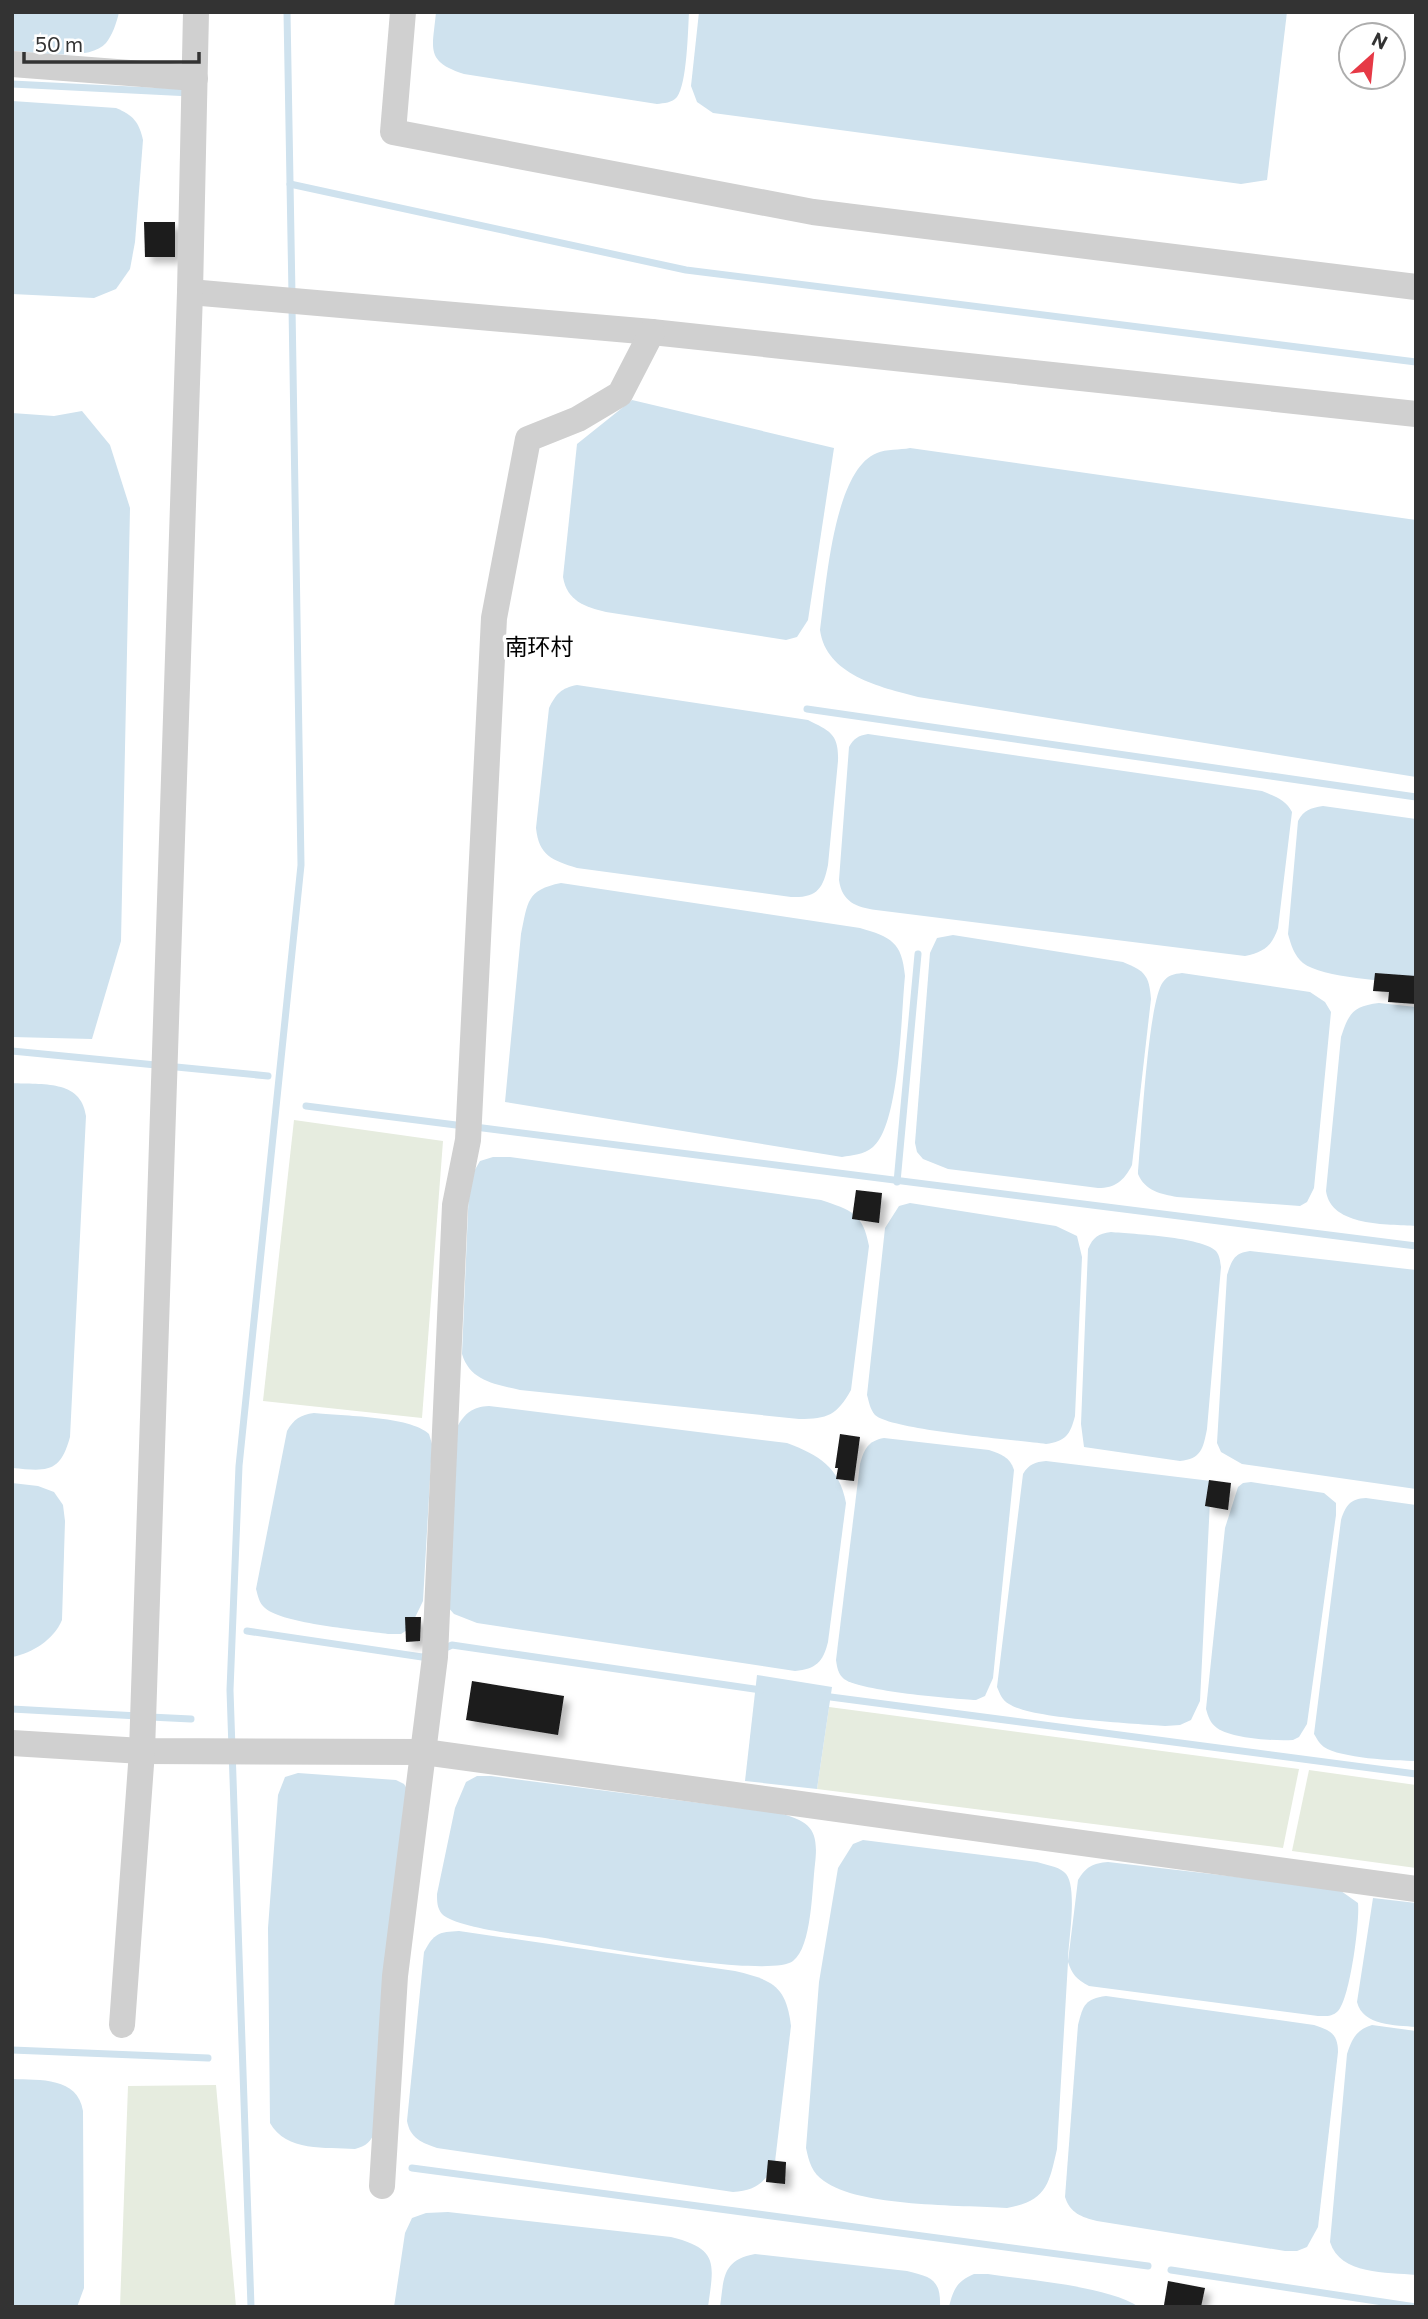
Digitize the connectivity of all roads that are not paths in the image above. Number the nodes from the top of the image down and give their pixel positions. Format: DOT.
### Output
graph roads {
  1 [pos="196,12"];
  2 [pos="403,12"];
  3 [pos="12,64"];
  4 [pos="195,78"];
  5 [pos="1416,287"];
  6 [pos="190,292"];
  7 [pos="652,332"];
  8 [pos="1416,414"];
  9 [pos="12,1743"];
  10 [pos="142,1751"];
  11 [pos="424,1752"];
  12 [pos="1416,1889"];
  13 [pos="122,2025"];
  14 [pos="382,2186"];
  1 -- 4 [label="lane"];
  2 -- 5 [label="lane"];
  3 -- 4 [label="lane"];
  4 -- 6 [label="lane"];
  6 -- 7 [label="lane"];
  6 -- 10 [label="lane"];
  7 -- 8 [label="lane"];
  7 -- 11 [label="lane"];
  9 -- 10 [label="lane"];
  10 -- 11 [label="lane"];
  10 -- 13 [label="lane"];
  11 -- 12 [label="lane"];
  11 -- 14 [label="lane"];
}
